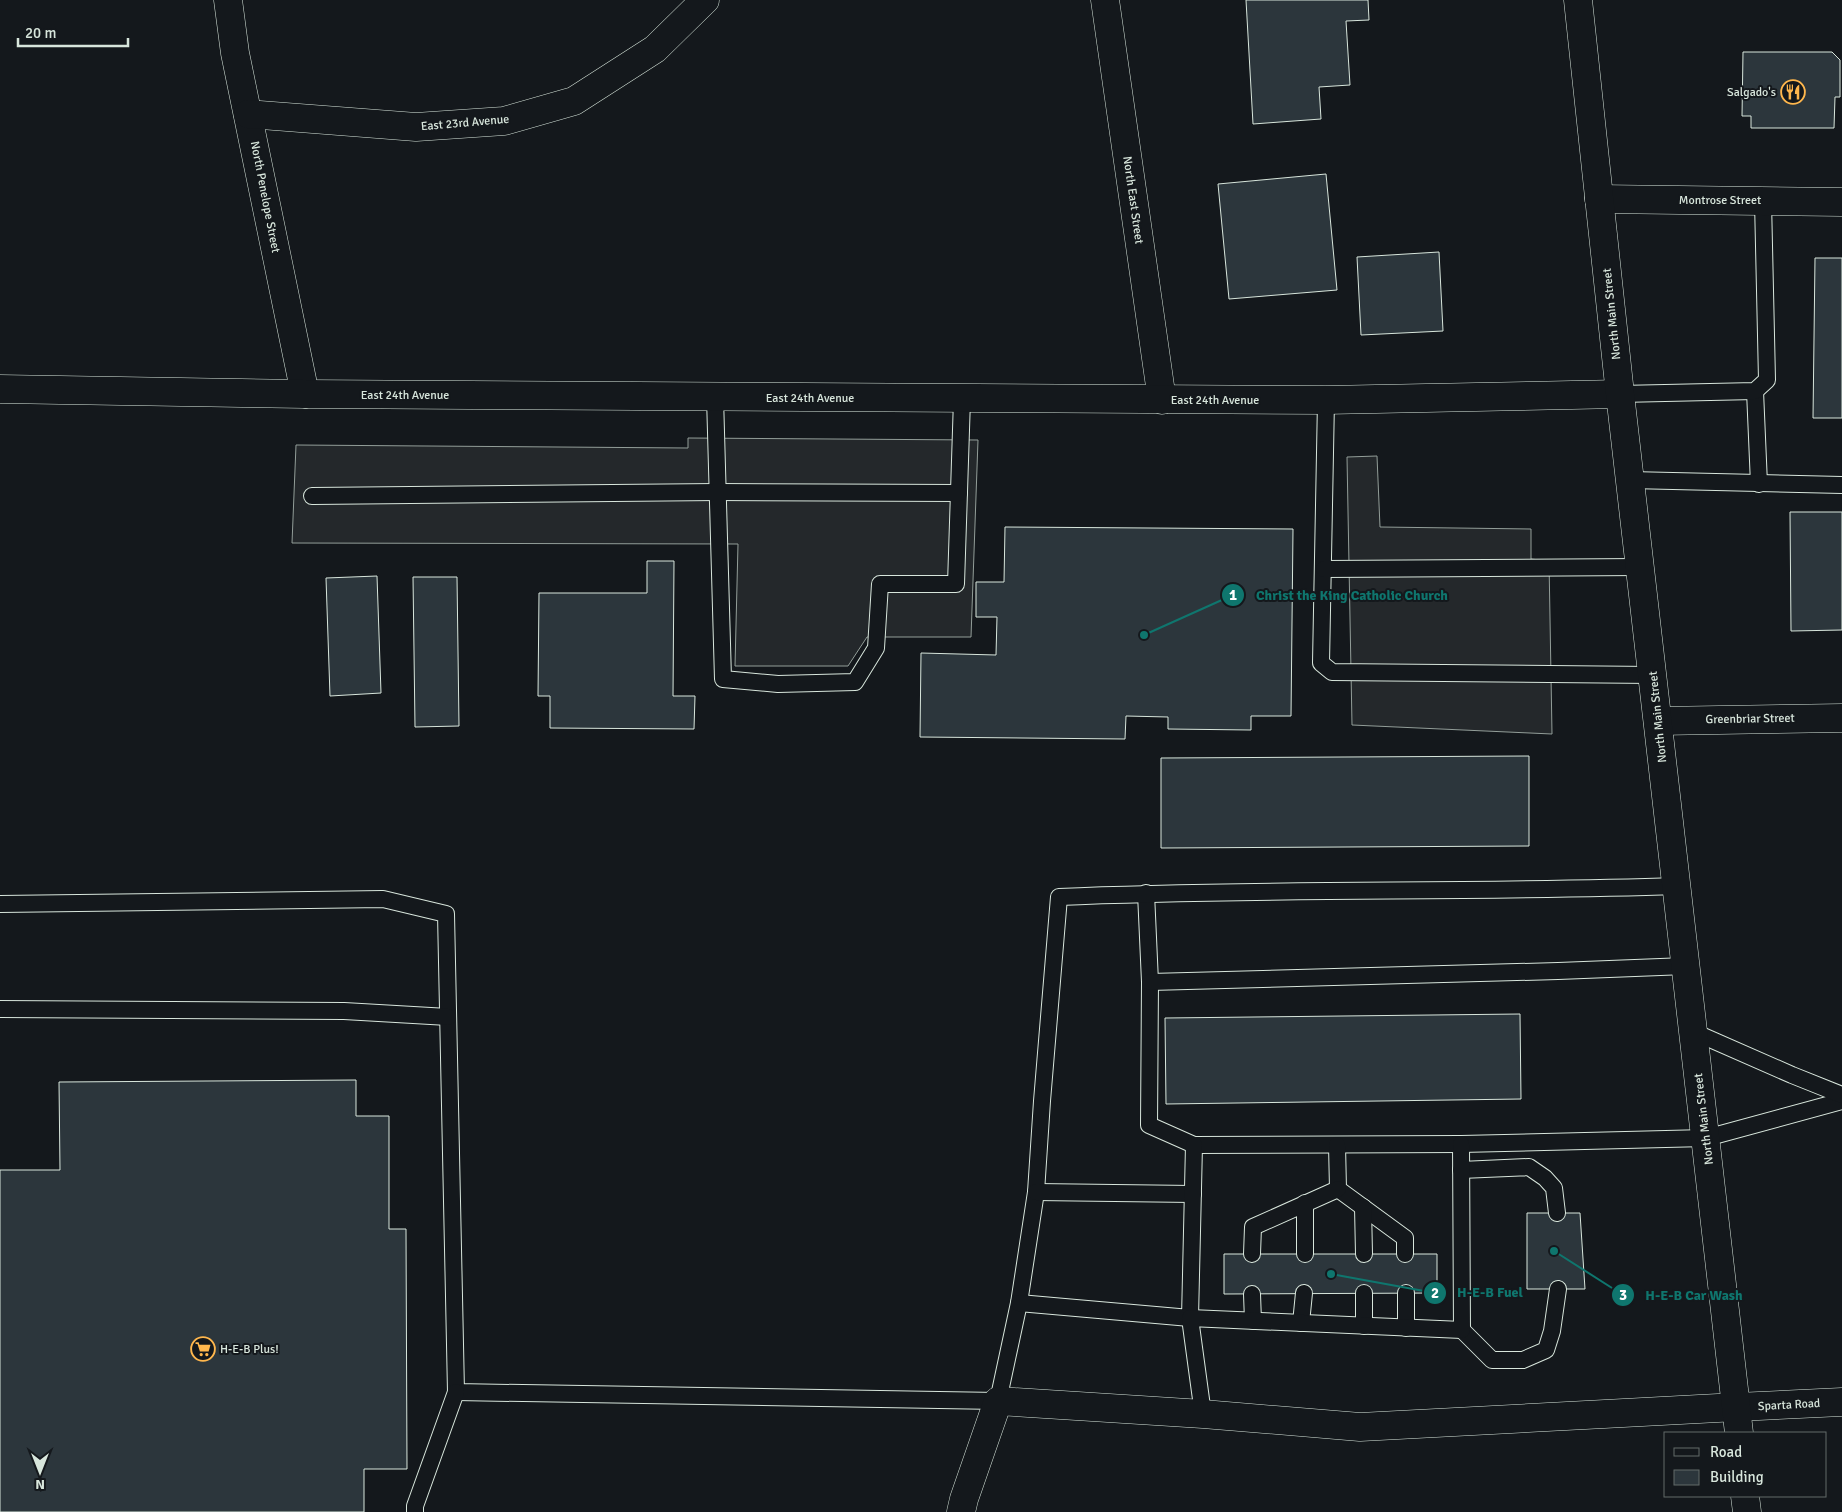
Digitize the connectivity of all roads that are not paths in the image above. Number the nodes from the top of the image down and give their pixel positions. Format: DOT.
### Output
graph roads {
  1 [pos="228,0"];
  2 [pos="706,0"];
  3 [pos="1105,0"];
  4 [pos="1578,0"];
  5 [pos="248,114"];
  6 [pos="1599,200"];
  7 [pos="1763,201"];
  8 [pos="1842,202"];
  9 [pos="0,389"];
  10 [pos="1755,391"];
  11 [pos="305,394"];
  12 [pos="1620,394"];
  13 [pos="715,397"];
  14 [pos="962,399"];
  15 [pos="1162,400"];
  16 [pos="1326,400"];
  17 [pos="1630,480"];
  18 [pos="1758,484"];
  19 [pos="1842,485"];
  20 [pos="717,492"];
  21 [pos="959,493"];
  22 [pos="312,496"];
  23 [pos="1640,567"];
  24 [pos="1324,570"];
  25 [pos="1653,675"];
  26 [pos="1842,718"];
  27 [pos="1658,721"];
  28 [pos="1677,886"];
  29 [pos="1146,894"];
  30 [pos="0,904"];
  31 [pos="1686,966"];
  32 [pos="1150,982"];
  33 [pos="0,1009"];
  34 [pos="448,1017"];
  35 [pos="1694,1032"];
  36 [pos="1842,1095"];
  37 [pos="1842,1101"];
  38 [pos="1706,1138"];
  39 [pos="1461,1144"];
  40 [pos="1194,1145"];
  41 [pos="1337,1145"];
  42 [pos="1461,1170"];
  43 [pos="1338,1189"];
  44 [pos="1036,1192"];
  45 [pos="1193,1194"];
  46 [pos="1305,1203"];
  47 [pos="1363,1207"];
  48 [pos="1557,1213"];
  49 [pos="1252,1254"];
  50 [pos="1305,1254"];
  51 [pos="1364,1254"];
  52 [pos="1405,1254"];
  53 [pos="1558,1289"];
  54 [pos="1252,1294"];
  55 [pos="1304,1294"];
  56 [pos="1364,1294"];
  57 [pos="1406,1294"];
  58 [pos="1019,1303"];
  59 [pos="1190,1318"];
  60 [pos="1253,1321"];
  61 [pos="1301,1323"];
  62 [pos="1364,1326"];
  63 [pos="1406,1328"];
  64 [pos="1462,1330"];
  65 [pos="456,1392"];
  66 [pos="998,1401"];
  67 [pos="1842,1402"];
  68 [pos="1203,1414"];
  69 [pos="1738,1420"];
  70 [pos="1745,1497"];
  71 [pos="415,1512"];
  72 [pos="961,1512"];
  73 [pos="1747,1512"];
  1 -- 5 [label="street, North Penelope Street"];
  2 -- 5 [label="street, East 23rd Avenue"];
  3 -- 15 [label="street, North East Street"];
  4 -- 6 [label="street, North Main Street"];
  5 -- 11 [label="street, North Penelope Street"];
  6 -- 7 [label="street, Montrose Street"];
  6 -- 12 [label="street, North Main Street"];
  7 -- 8 [label="street, Montrose Street"];
  7 -- 10 [label="lane"];
  9 -- 11 [label="street, East 24th Avenue"];
  10 -- 12 [label="lane"];
  10 -- 18 [label="lane"];
  11 -- 13 [label="street, East 24th Avenue"];
  12 -- 16 [label="street, East 24th Avenue"];
  12 -- 17 [label="street, North Main Street"];
  13 -- 14 [label="street, East 24th Avenue"];
  13 -- 20 [label="lane"];
  14 -- 15 [label="street, East 24th Avenue"];
  14 -- 21 [label="lane"];
  15 -- 16 [label="street, East 24th Avenue"];
  16 -- 24 [label="lane"];
  17 -- 18 [label="lane"];
  17 -- 23 [label="street, North Main Street"];
  18 -- 19 [label="lane"];
  20 -- 21 [label="lane"];
  20 -- 21 [label="lane"];
  20 -- 22 [label="lane"];
  23 -- 24 [label="lane"];
  23 -- 25 [label="street, North Main Street"];
  24 -- 25 [label="lane"];
  25 -- 27 [label="street, North Main Street"];
  26 -- 27 [label="street, Greenbriar Street"];
  27 -- 28 [label="street, North Main Street"];
  28 -- 29 [label="lane"];
  28 -- 31 [label="street, North Main Street"];
  29 -- 32 [label="lane"];
  29 -- 44 [label="lane"];
  30 -- 34 [label="lane"];
  31 -- 32 [label="lane"];
  31 -- 35 [label="street, North Main Street"];
  32 -- 40 [label="lane"];
  33 -- 34 [label="lane"];
  34 -- 65 [label="lane"];
  35 -- 36 [label="lane"];
  35 -- 38 [label="street, North Main Street"];
  37 -- 38 [label="lane"];
  38 -- 39 [label="lane"];
  38 -- 69 [label="street, North Main Street"];
  39 -- 41 [label="lane"];
  39 -- 42 [label="lane"];
  40 -- 41 [label="lane"];
  40 -- 45 [label="lane"];
  41 -- 43 [label="lane"];
  42 -- 48 [label="lane"];
  42 -- 64 [label="lane"];
  43 -- 46 [label="lane"];
  43 -- 47 [label="lane"];
  44 -- 45 [label="lane"];
  44 -- 58 [label="lane"];
  45 -- 59 [label="lane"];
  46 -- 49 [label="lane"];
  46 -- 50 [label="lane"];
  47 -- 51 [label="lane"];
  47 -- 52 [label="lane"];
  53 -- 64 [label="lane"];
  54 -- 60 [label="lane"];
  55 -- 61 [label="lane"];
  56 -- 62 [label="lane"];
  57 -- 63 [label="lane"];
  58 -- 59 [label="lane"];
  58 -- 66 [label="lane"];
  59 -- 60 [label="lane"];
  59 -- 68 [label="lane"];
  60 -- 61 [label="lane"];
  61 -- 62 [label="lane"];
  62 -- 63 [label="lane"];
  63 -- 64 [label="lane"];
  65 -- 66 [label="lane"];
  65 -- 71 [label="lane"];
  66 -- 68 [label="street, Sparta Road"];
  66 -- 72 [label="street"];
  67 -- 69 [label="street, Sparta Road"];
  68 -- 69 [label="street, Sparta Road"];
  70 -- 73 [label="street"];
}
